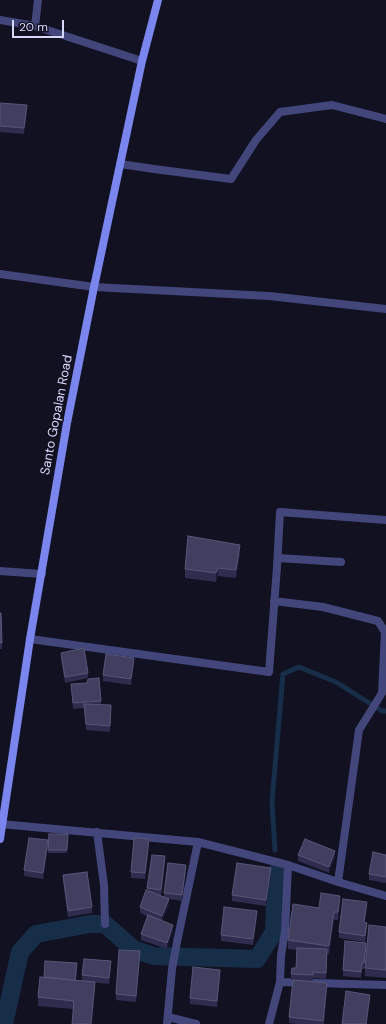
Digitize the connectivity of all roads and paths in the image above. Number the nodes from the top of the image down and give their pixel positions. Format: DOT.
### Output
graph roads {
  1 [pos="38,0"];
  2 [pos="158,0"];
  3 [pos="0,20"];
  4 [pos="35,26"];
  5 [pos="142,61"];
  6 [pos="386,119"];
  7 [pos="120,164"];
  8 [pos="0,274"];
  9 [pos="94,287"];
  10 [pos="386,309"];
  11 [pos="386,520"];
  12 [pos="278,558"];
  13 [pos="341,562"];
  14 [pos="0,571"];
  15 [pos="42,574"];
  16 [pos="274,601"];
  17 [pos="30,639"];
  18 [pos="1,824"];
  19 [pos="97,832"];
  20 [pos="0,839"];
  21 [pos="198,842"];
  22 [pos="288,865"];
  23 [pos="338,882"];
  24 [pos="386,896"];
  25 [pos="106,924"];
  26 [pos="280,982"];
  27 [pos="386,985"];
  28 [pos="168,1020"];
  29 [pos="196,1024"];
  30 [pos="269,1024"];
  1 -- 4 [label="street"];
  2 -- 5 [label="main road, Santo Gopalan Road"];
  3 -- 4 [label="street"];
  4 -- 5 [label="street"];
  5 -- 7 [label="main road, Santo Gopalan Road"];
  6 -- 7 [label="street"];
  7 -- 9 [label="main road, Santo Gopalan Road"];
  8 -- 9 [label="street"];
  9 -- 10 [label="street"];
  9 -- 15 [label="main road, Santo Gopalan Road"];
  11 -- 12 [label="street"];
  12 -- 13 [label="street"];
  12 -- 16 [label="street"];
  14 -- 15 [label="street"];
  15 -- 17 [label="main road, Santo Gopalan Road"];
  16 -- 17 [label="street"];
  16 -- 23 [label="street"];
  17 -- 18 [label="main road, Santo Gopalan Road"];
  18 -- 19 [label="street"];
  18 -- 20 [label="main road, Santo Gopalan Road"];
  19 -- 21 [label="street"];
  19 -- 25 [label="street"];
  21 -- 22 [label="street"];
  21 -- 28 [label="street"];
  22 -- 23 [label="street"];
  22 -- 26 [label="street"];
  23 -- 24 [label="street"];
  26 -- 27 [label="street"];
  26 -- 30 [label="street"];
  28 -- 29 [label="street"];
}
